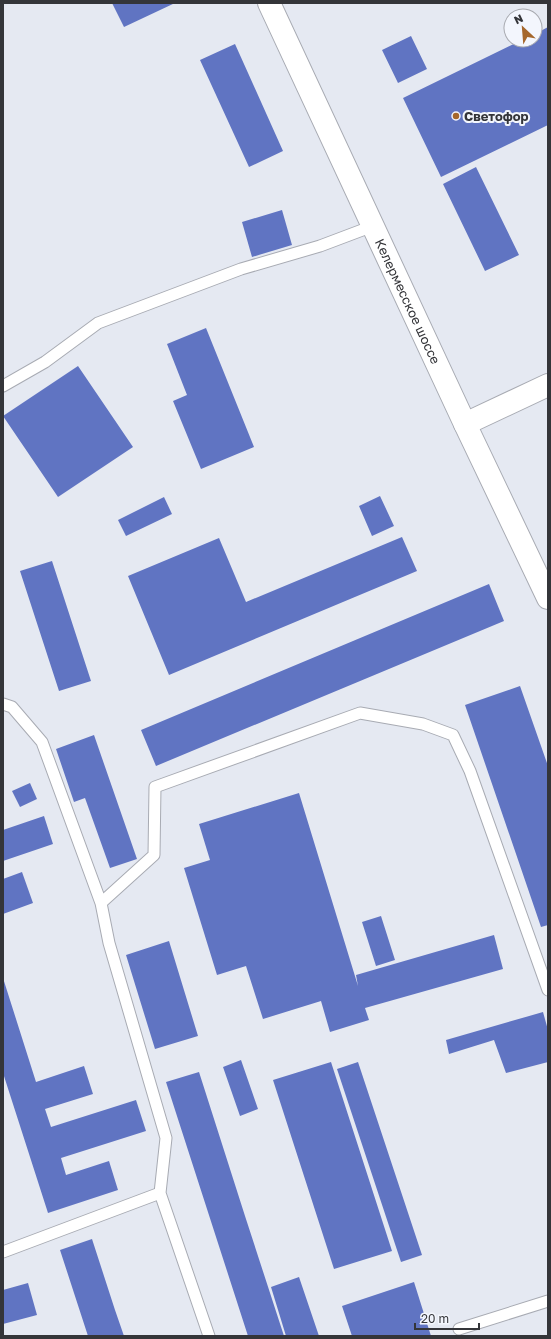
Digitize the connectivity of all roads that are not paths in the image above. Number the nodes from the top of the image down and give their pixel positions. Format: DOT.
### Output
graph roads {
  1 [pos="269,3"];
  2 [pos="373,226"];
  3 [pos="548,384"];
  4 [pos="3,386"];
  5 [pos="465,424"];
  6 [pos="548,598"];
  7 [pos="3,704"];
  8 [pos="102,903"];
  9 [pos="548,990"];
  10 [pos="160,1193"];
  11 [pos="3,1252"];
  12 [pos="548,1301"];
  13 [pos="459,1329"];
  14 [pos="209,1336"];
  1 -- 2 [label="main road, Келермесское шоссе"];
  2 -- 4 [label="lane"];
  2 -- 5 [label="main road, Келермесское шоссе"];
  3 -- 5 [label="main road"];
  5 -- 6 [label="main road, Келермесское шоссе"];
  7 -- 8 [label="lane"];
  8 -- 9 [label="lane"];
  8 -- 10 [label="lane"];
  10 -- 11 [label="lane"];
  10 -- 14 [label="lane"];
  12 -- 13 [label="lane"];
}
